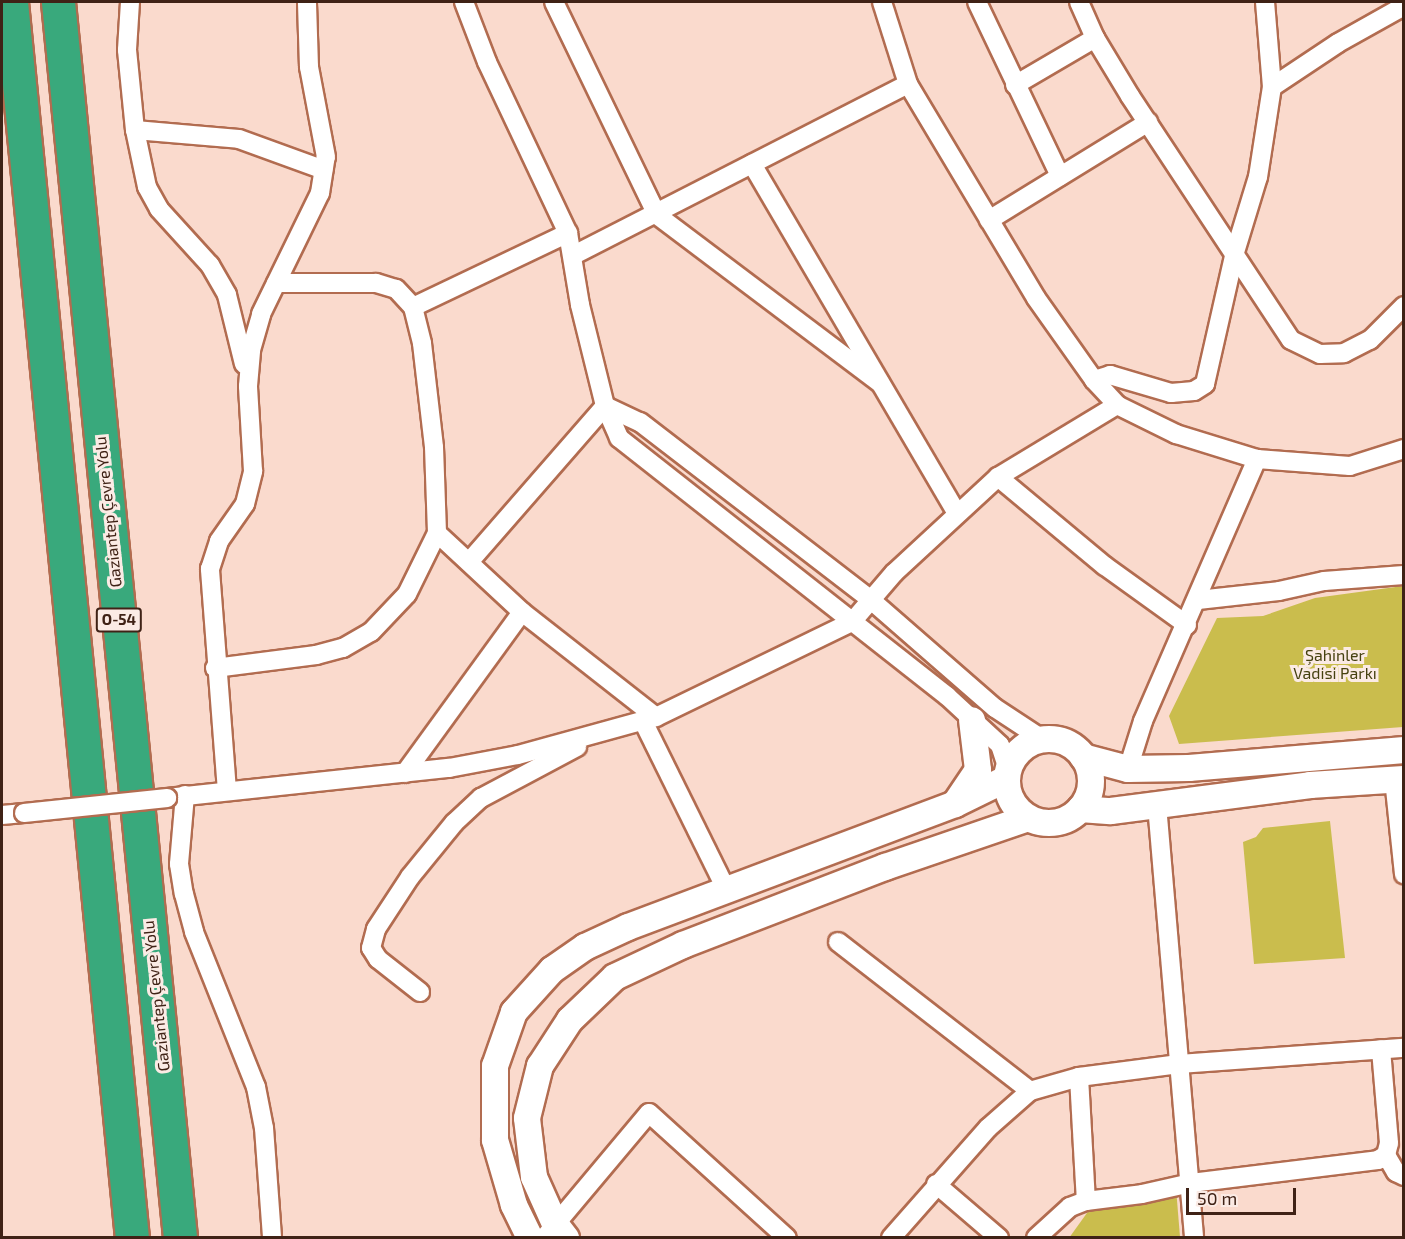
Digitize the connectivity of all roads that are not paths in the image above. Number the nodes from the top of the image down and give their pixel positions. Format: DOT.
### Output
graph roads {
  1 [pos="11,2"];
  2 [pos="58,2"];
  3 [pos="130,2"];
  4 [pos="307,2"];
  5 [pos="464,2"];
  6 [pos="554,2"];
  7 [pos="882,2"];
  8 [pos="977,2"];
  9 [pos="1080,2"];
  10 [pos="1265,2"];
  11 [pos="1404,6"];
  12 [pos="1095,38"];
  13 [pos="908,84"];
  14 [pos="1015,85"];
  15 [pos="1272,87"];
  16 [pos="1148,122"];
  17 [pos="135,130"];
  18 [pos="752,164"];
  19 [pos="324,170"];
  20 [pos="1060,176"];
  21 [pos="657,215"];
  22 [pos="989,220"];
  23 [pos="568,233"];
  24 [pos="1235,252"];
  25 [pos="574,255"];
  26 [pos="276,283"];
  27 [pos="1404,306"];
  28 [pos="413,307"];
  29 [pos="1094,380"];
  30 [pos="880,383"];
  31 [pos="248,386"];
  32 [pos="1117,405"];
  33 [pos="605,406"];
  34 [pos="1404,449"];
  35 [pos="1257,459"];
  36 [pos="998,477"];
  37 [pos="956,513"];
  38 [pos="437,534"];
  39 [pos="469,562"];
  40 [pos="1404,575"];
  41 [pos="871,600"];
  42 [pos="1198,600"];
  43 [pos="522,612"];
  44 [pos="852,622"];
  45 [pos="1187,625"];
  46 [pos="215,668"];
  47 [pos="649,719"];
  48 [pos="972,720"];
  49 [pos="601,734"];
  50 [pos="1042,739"];
  51 [pos="1404,750"];
  52 [pos="1083,757"];
  53 [pos="1128,769"];
  54 [pos="405,773"];
  55 [pos="1007,774"];
  56 [pos="1399,779"];
  57 [pos="227,791"];
  58 [pos="186,795"];
  59 [pos="955,804"];
  60 [pos="1157,805"];
  61 [pos="1080,809"];
  62 [pos="2,815"];
  63 [pos="1028,818"];
  64 [pos="1404,874"];
  65 [pos="726,889"];
  66 [pos="838,942"];
  67 [pos="420,992"];
  68 [pos="1404,1048"];
  69 [pos="1381,1049"];
  70 [pos="1179,1064"];
  71 [pos="1079,1077"];
  72 [pos="1030,1091"];
  73 [pos="1386,1155"];
  74 [pos="1404,1176"];
  75 [pos="1191,1183"];
  76 [pos="936,1184"];
  77 [pos="1086,1201"];
  78 [pos="555,1233"];
  79 [pos="132,1238"];
  80 [pos="180,1238"];
  81 [pos="272,1238"];
  82 [pos="530,1238"];
  83 [pos="787,1238"];
  84 [pos="891,1238"];
  85 [pos="999,1238"];
  86 [pos="1036,1238"];
  87 [pos="1194,1238"];
  1 -- 79 [label="highway, O-54"];
  2 -- 80 [label="highway, Gaziantep Çevre Yolu / O-54"];
  3 -- 17 [label="street"];
  4 -- 19 [label="street"];
  5 -- 23 [label="street"];
  6 -- 21 [label="street"];
  7 -- 13 [label="street"];
  8 -- 14 [label="street"];
  9 -- 12 [label="street"];
  10 -- 15 [label="street"];
  11 -- 15 [label="street"];
  12 -- 14 [label="street"];
  12 -- 16 [label="street"];
  13 -- 18 [label="street"];
  13 -- 22 [label="street"];
  14 -- 20 [label="street"];
  15 -- 24 [label="street"];
  16 -- 20 [label="street"];
  16 -- 24 [label="street"];
  17 -- 19 [label="street"];
  17 -- 31 [label="street"];
  18 -- 21 [label="street"];
  18 -- 30 [label="street"];
  19 -- 26 [label="street"];
  20 -- 22 [label="street"];
  21 -- 25 [label="street"];
  21 -- 30 [label="street"];
  22 -- 29 [label="street"];
  23 -- 25 [label="street"];
  23 -- 28 [label="street"];
  24 -- 27 [label="street"];
  24 -- 29 [label="street"];
  25 -- 33 [label="street"];
  26 -- 28 [label="street"];
  26 -- 31 [label="street"];
  28 -- 38 [label="street"];
  29 -- 32 [label="street"];
  30 -- 37 [label="street"];
  31 -- 46 [label="street"];
  32 -- 35 [label="street"];
  32 -- 36 [label="street"];
  33 -- 39 [label="street"];
  33 -- 41 [label="street"];
  33 -- 44 [label="street"];
  34 -- 35 [label="street"];
  35 -- 42 [label="street"];
  36 -- 37 [label="street"];
  36 -- 45 [label="street"];
  37 -- 41 [label="street"];
  38 -- 39 [label="street"];
  38 -- 46 [label="street"];
  39 -- 43 [label="street"];
  40 -- 42 [label="street"];
  41 -- 44 [label="street"];
  41 -- 50 [label="street"];
  42 -- 45 [label="street"];
  43 -- 47 [label="street"];
  43 -- 54 [label="street"];
  44 -- 47 [label="street"];
  44 -- 48 [label="street"];
  45 -- 53 [label="street"];
  46 -- 57 [label="street"];
  47 -- 49 [label="street"];
  47 -- 65 [label="street"];
  48 -- 55 [label="street"];
  48 -- 59 [label="street"];
  49 -- 54 [label="street"];
  49 -- 67 [label="street"];
  50 -- 52 [label="street"];
  50 -- 55 [label="street"];
  51 -- 53 [label="street"];
  52 -- 53 [label="street"];
  52 -- 61 [label="street"];
  54 -- 57 [label="street"];
  55 -- 59 [label="street"];
  55 -- 63 [label="street"];
  56 -- 60 [label="street"];
  56 -- 64 [label="street"];
  57 -- 58 [label="street"];
  58 -- 62 [label="street, bridge"];
  58 -- 81 [label="street"];
  59 -- 65 [label="street"];
  60 -- 61 [label="street"];
  60 -- 70 [label="street"];
  61 -- 63 [label="street"];
  63 -- 78 [label="street"];
  65 -- 82 [label="street"];
  66 -- 72 [label="street"];
  68 -- 69 [label="street"];
  69 -- 70 [label="street"];
  69 -- 73 [label="street"];
  70 -- 71 [label="street"];
  70 -- 75 [label="street"];
  71 -- 72 [label="street"];
  71 -- 77 [label="street"];
  72 -- 76 [label="street"];
  73 -- 74 [label="street"];
  73 -- 75 [label="street"];
  75 -- 77 [label="street"];
  75 -- 87 [label="street"];
  76 -- 84 [label="street"];
  76 -- 85 [label="street"];
  77 -- 86 [label="street"];
  78 -- 83 [label="street"];
}
